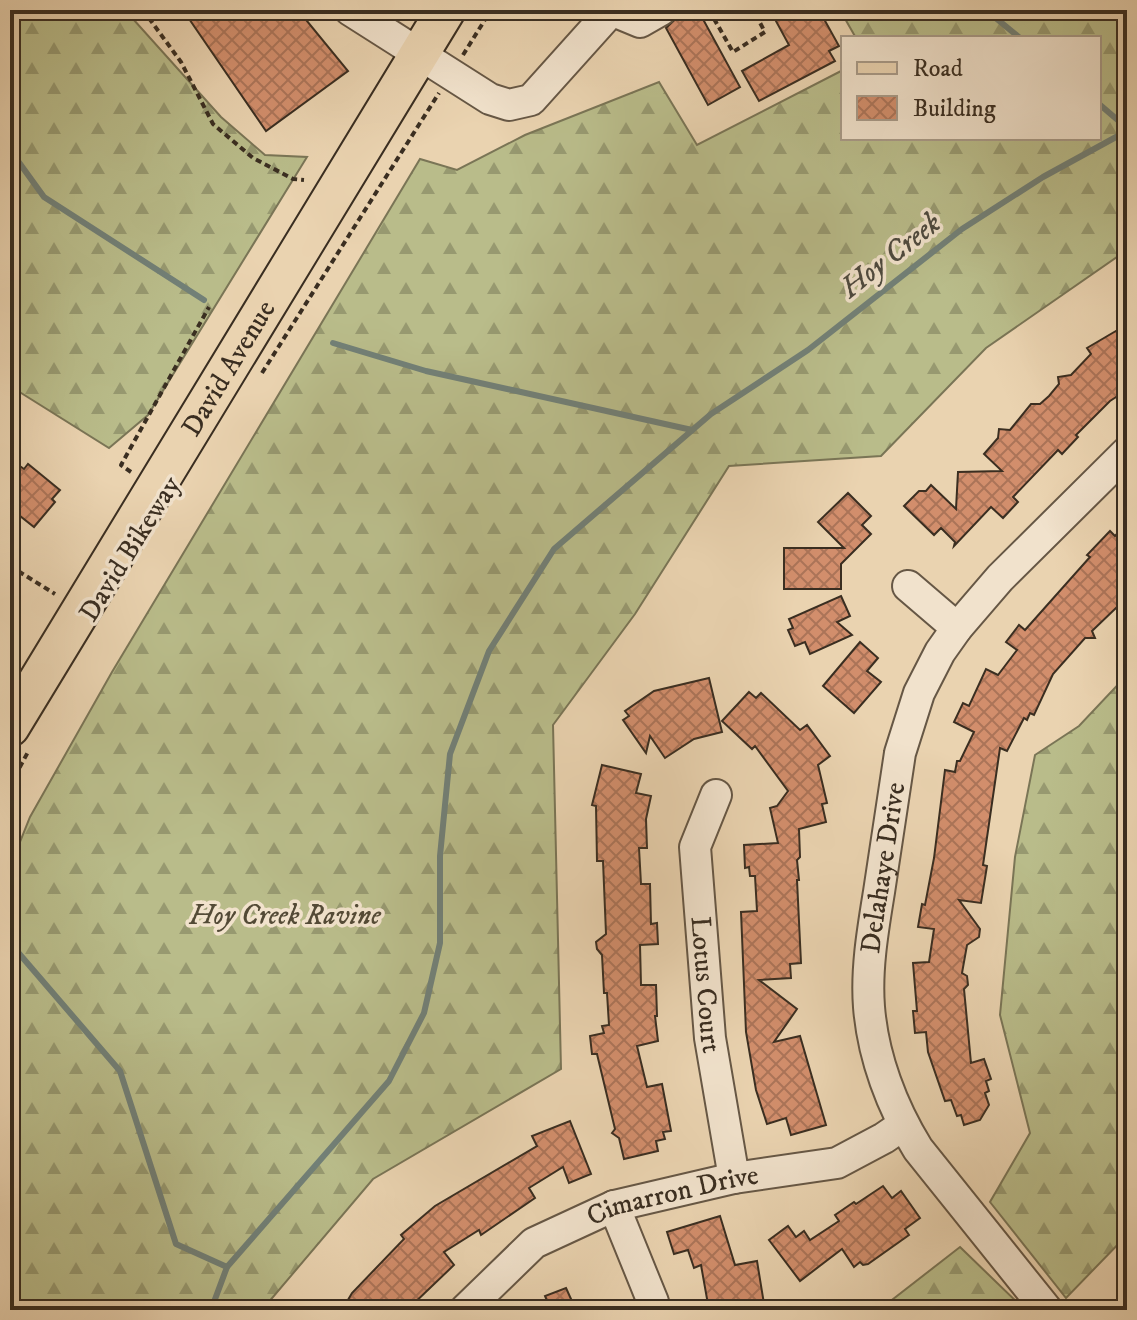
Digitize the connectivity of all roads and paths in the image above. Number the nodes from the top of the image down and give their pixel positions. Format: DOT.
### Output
graph roads {
  1 [pos="143,10"];
  2 [pos="350,10"];
  3 [pos="446,10"];
  4 [pos="491,10"];
  5 [pos="661,10"];
  6 [pos="709,10"];
  7 [pos="753,10"];
  8 [pos="611,11"];
  9 [pos="436,64"];
  10 [pos="304,180"];
  11 [pos="209,307"];
  12 [pos="257,382"];
  13 [pos="1127,452"];
  14 [pos="131,472"];
  15 [pos="10,566"];
  16 [pos="908,586"];
  17 [pos="55,594"];
  18 [pos="957,628"];
  19 [pos="21,736"];
  20 [pos="10,785"];
  21 [pos="716,795"];
  22 [pos="903,1125"];
  23 [pos="734,1178"];
  24 [pos="614,1206"];
  25 [pos="653,1302"];
  26 [pos="465,1310"];
  27 [pos="1047,1310"];
  1 -- 10 [label="path"];
  2 -- 9 [label="street"];
  3 -- 9 [label="main road, David Avenue"];
  4 -- 9 [label="path"];
  5 -- 8 [label="street"];
  6 -- 7 [label="path"];
  8 -- 9 [label="street"];
  9 -- 12 [label="path"];
  9 -- 19 [label="main road, David Avenue"];
  11 -- 14 [label="path"];
  13 -- 18 [label="street, Delahaye Drive"];
  15 -- 17 [label="path"];
  16 -- 18 [label="street"];
  18 -- 22 [label="street, Delahaye Drive"];
  19 -- 20 [label="path"];
  21 -- 23 [label="street, Lotus Court"];
  22 -- 23 [label="street, Cimarron Drive"];
  22 -- 27 [label="street, Delahaye Drive"];
  23 -- 24 [label="street, Cimarron Drive"];
  24 -- 25 [label="street"];
  24 -- 26 [label="street, Cimarron Drive"];
}
